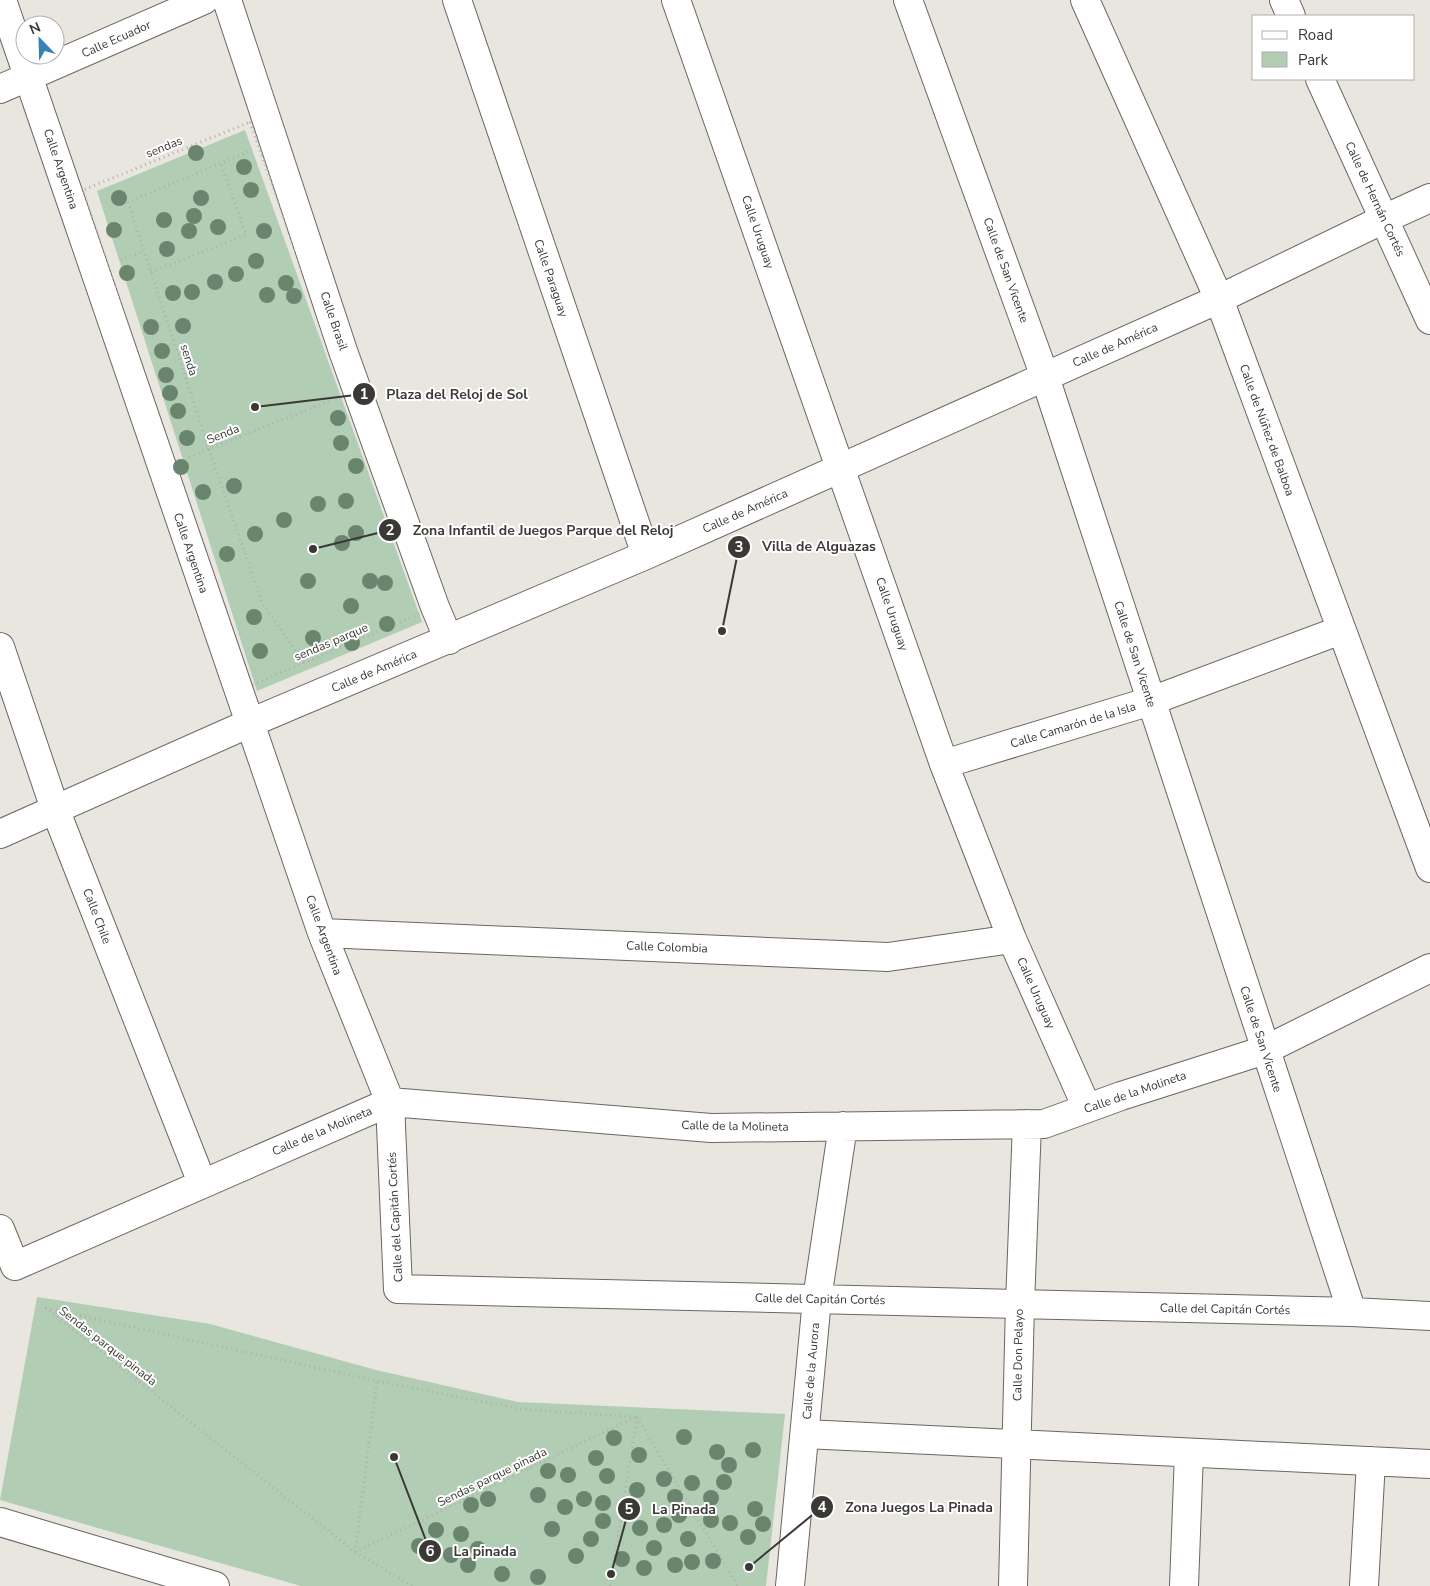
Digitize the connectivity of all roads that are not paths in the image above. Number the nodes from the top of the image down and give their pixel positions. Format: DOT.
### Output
graph roads {
  1 [pos="2,0"];
  2 [pos="204,0"];
  3 [pos="227,0"];
  4 [pos="457,0"];
  5 [pos="676,0"];
  6 [pos="908,0"];
  7 [pos="1085,0"];
  8 [pos="1284,0"];
  9 [pos="1291,15"];
  10 [pos="29,76"];
  11 [pos="1320,80"];
  12 [pos="0,89"];
  13 [pos="1430,198"];
  14 [pos="1384,219"];
  15 [pos="1219,298"];
  16 [pos="1430,320"];
  17 [pos="1045,377"];
  18 [pos="841,468"];
  19 [pos="646,555"];
  20 [pos="1342,630"];
  21 [pos="449,640"];
  22 [pos="0,647"];
  23 [pos="1151,701"];
  24 [pos="250,724"];
  25 [pos="944,764"];
  26 [pos="55,809"];
  27 [pos="0,834"];
  28 [pos="1430,868"];
  29 [pos="322,933"];
  30 [pos="1012,939"];
  31 [pos="1430,968"];
  32 [pos="1264,1050"];
  33 [pos="390,1102"];
  34 [pos="1087,1108"];
  35 [pos="1027,1124"];
  36 [pos="843,1126"];
  37 [pos="202,1183"];
  38 [pos="0,1229"];
  39 [pos="817,1299"];
  40 [pos="1020,1304"];
  41 [pos="1352,1312"];
  42 [pos="1430,1316"];
  43 [pos="805,1434"];
  44 [pos="1016,1445"];
  45 [pos="1189,1453"];
  46 [pos="1371,1461"];
  47 [pos="1430,1464"];
  48 [pos="0,1522"];
  49 [pos="215,1586"];
  50 [pos="790,1586"];
  51 [pos="1013,1586"];
  52 [pos="1184,1586"];
  53 [pos="1364,1586"];
  1 -- 10 [label="street, Calle Argentina"];
  2 -- 10 [label="street, Calle Ecuador"];
  3 -- 21 [label="street, Calle Brasil"];
  4 -- 19 [label="street, Calle Paraguay"];
  5 -- 18 [label="street, Calle Uruguay"];
  6 -- 17 [label="street, Calle de San Vicente"];
  7 -- 15 [label="street, Calle de Núñez de Balboa"];
  8 -- 9 [label="street"];
  10 -- 12 [label="street, Calle Ecuador"];
  10 -- 24 [label="street, Calle Argentina"];
  11 -- 14 [label="street, Calle de Hernán Cortés"];
  13 -- 14 [label="street, Calle de América"];
  14 -- 15 [label="street, Calle de América"];
  14 -- 16 [label="street, Calle de Hernán Cortés"];
  15 -- 17 [label="street, Calle de América"];
  15 -- 20 [label="street, Calle de Núñez de Balboa"];
  17 -- 18 [label="street, Calle de América"];
  17 -- 23 [label="street, Calle de San Vicente"];
  18 -- 19 [label="street, Calle de América"];
  18 -- 25 [label="street, Calle Uruguay"];
  19 -- 21 [label="street, Calle de América"];
  20 -- 23 [label="street, Calle Camarón de la Isla"];
  20 -- 28 [label="street, Calle de Núñez de Balboa"];
  21 -- 24 [label="street, Calle de América"];
  22 -- 26 [label="street, Calle Chile"];
  23 -- 25 [label="street, Calle Camarón de la Isla"];
  23 -- 32 [label="street, Calle de San Vicente"];
  24 -- 26 [label="street, Calle de América"];
  24 -- 29 [label="street, Calle Argentina"];
  25 -- 30 [label="street, Calle Uruguay"];
  26 -- 27 [label="street, Calle de América"];
  26 -- 37 [label="street, Calle Chile"];
  29 -- 30 [label="street, Calle Colombia"];
  29 -- 33 [label="street, Calle Argentina"];
  30 -- 34 [label="street, Calle Uruguay"];
  31 -- 32 [label="street, Calle de la Molineta"];
  32 -- 34 [label="street, Calle de la Molineta"];
  32 -- 41 [label="street, Calle de San Vicente"];
  33 -- 36 [label="street, Calle de la Molineta"];
  33 -- 37 [label="street, Calle de la Molineta"];
  33 -- 39 [label="street, Calle del Capitán Cortés"];
  34 -- 35 [label="street, Calle de la Molineta"];
  35 -- 36 [label="street, Calle de la Molineta"];
  35 -- 40 [label="street, Calle Don Pelayo"];
  36 -- 39 [label="street, Calle de la Aurora"];
  37 -- 38 [label="street, Calle de la Molineta"];
  39 -- 40 [label="street, Calle del Capitán Cortés"];
  39 -- 43 [label="street, Calle de la Aurora"];
  40 -- 41 [label="street, Calle del Capitán Cortés"];
  40 -- 44 [label="street, Calle Don Pelayo"];
  41 -- 42 [label="street, Calle del Capitán Cortés"];
  43 -- 44 [label="street"];
  43 -- 50 [label="street, Calle de la Aurora"];
  44 -- 45 [label="street"];
  44 -- 51 [label="street, Calle Don Pelayo"];
  45 -- 46 [label="street"];
  45 -- 52 [label="street"];
  46 -- 47 [label="street"];
  46 -- 53 [label="street"];
  48 -- 49 [label="street"];
}
